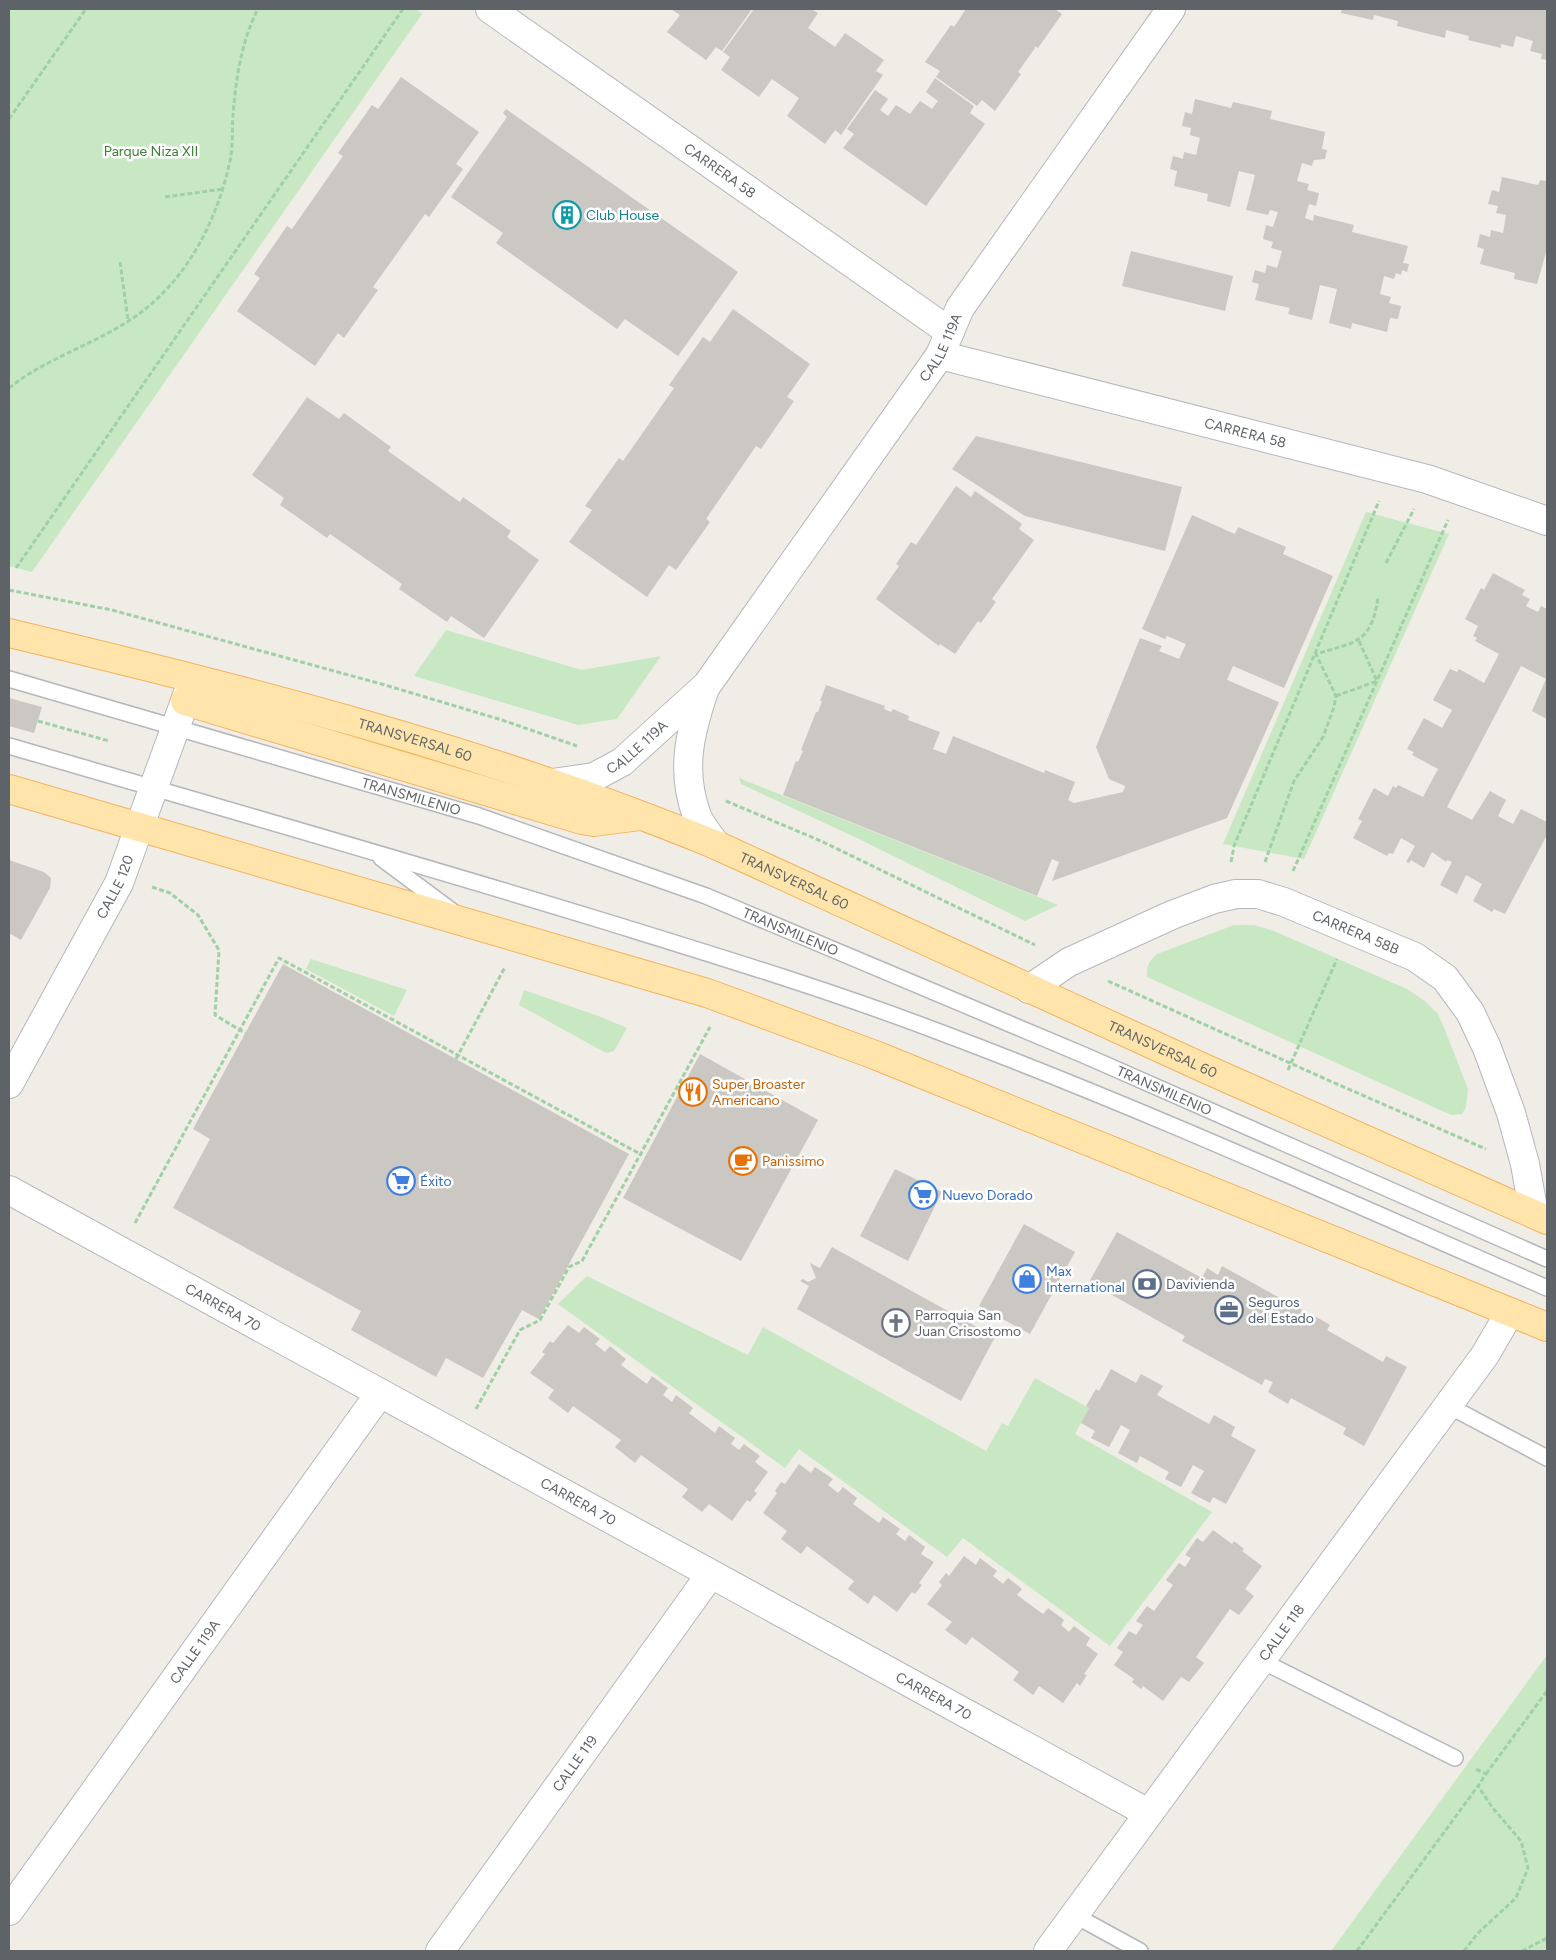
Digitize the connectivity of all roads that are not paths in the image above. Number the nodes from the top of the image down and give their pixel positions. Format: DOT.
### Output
graph roads {
  1 [pos="490,9"];
  2 [pos="1171,9"];
  3 [pos="945,344"];
  4 [pos="1547,522"];
  5 [pos="9,633"];
  6 [pos="9,679"];
  7 [pos="707,684"];
  8 [pos="189,689"];
  9 [pos="176,727"];
  10 [pos="9,746"];
  11 [pos="552,783"];
  12 [pos="154,787"];
  13 [pos="9,789"];
  14 [pos="644,815"];
  15 [pos="140,827"];
  16 [pos="716,845"];
  17 [pos="371,851"];
  18 [pos="467,922"];
  19 [pos="1029,989"];
  20 [pos="9,1084"];
  21 [pos="9,1190"];
  22 [pos="1541,1217"];
  23 [pos="1547,1259"];
  24 [pos="1547,1288"];
  25 [pos="1510,1312"];
  26 [pos="1547,1327"];
  27 [pos="380,1393"];
  28 [pos="1447,1406"];
  29 [pos="1547,1458"];
  30 [pos="710,1575"];
  31 [pos="1260,1660"];
  32 [pos="1455,1758"];
  33 [pos="1148,1814"];
  34 [pos="9,1910"];
  35 [pos="1074,1915"];
  36 [pos="440,1951"];
  37 [pos="1048,1951"];
  38 [pos="1140,1951"];
  1 -- 3 [label="street, CARRERA 58"];
  2 -- 3 [label="street, CALLE 119A"];
  3 -- 4 [label="street, CARRERA 58"];
  3 -- 7 [label="street, CALLE 119A"];
  5 -- 8 [label="main road, TRANSVERSAL 60"];
  6 -- 9 [label="lane, TRANSMILENIO"];
  7 -- 11 [label="street, CALLE 119A"];
  7 -- 16 [label="street, CALLE 119A"];
  8 -- 9 [label="street, CALLE 120"];
  8 -- 11 [label="main road, TRANSVERSAL 60"];
  8 -- 14 [label="main road"];
  9 -- 12 [label="street, CALLE 120"];
  9 -- 23 [label="lane, TRANSMILENIO"];
  10 -- 12 [label="lane, TRANSMILENIO"];
  11 -- 14 [label="main road, TRANSVERSAL 60"];
  12 -- 15 [label="street, CALLE 120"];
  12 -- 17 [label="lane, TRANSMILENIO"];
  13 -- 15 [label="main road"];
  14 -- 16 [label="main road, TRANSVERSAL 60"];
  15 -- 18 [label="main road"];
  15 -- 20 [label="street, CALLE 120"];
  16 -- 19 [label="main road, TRANSVERSAL 60"];
  17 -- 18 [label="lane"];
  17 -- 24 [label="lane, TRANSMILENIO"];
  18 -- 25 [label="main road"];
  19 -- 22 [label="main road, TRANSVERSAL 60"];
  19 -- 22 [label="street, CARRERA 58B"];
  21 -- 27 [label="street, CARRERA 70"];
  25 -- 26 [label="main road"];
  25 -- 28 [label="street, CALLE 118"];
  27 -- 30 [label="street, CARRERA 70"];
  27 -- 34 [label="street, CALLE 119A"];
  28 -- 29 [label="lane"];
  28 -- 31 [label="street, CALLE 118"];
  30 -- 33 [label="street, CARRERA 70"];
  30 -- 36 [label="street, CALLE 119"];
  31 -- 32 [label="lane"];
  31 -- 33 [label="street, CALLE 118"];
  33 -- 35 [label="street, CALLE 118"];
  35 -- 37 [label="street, CALLE 118"];
  35 -- 38 [label="lane"];
}
